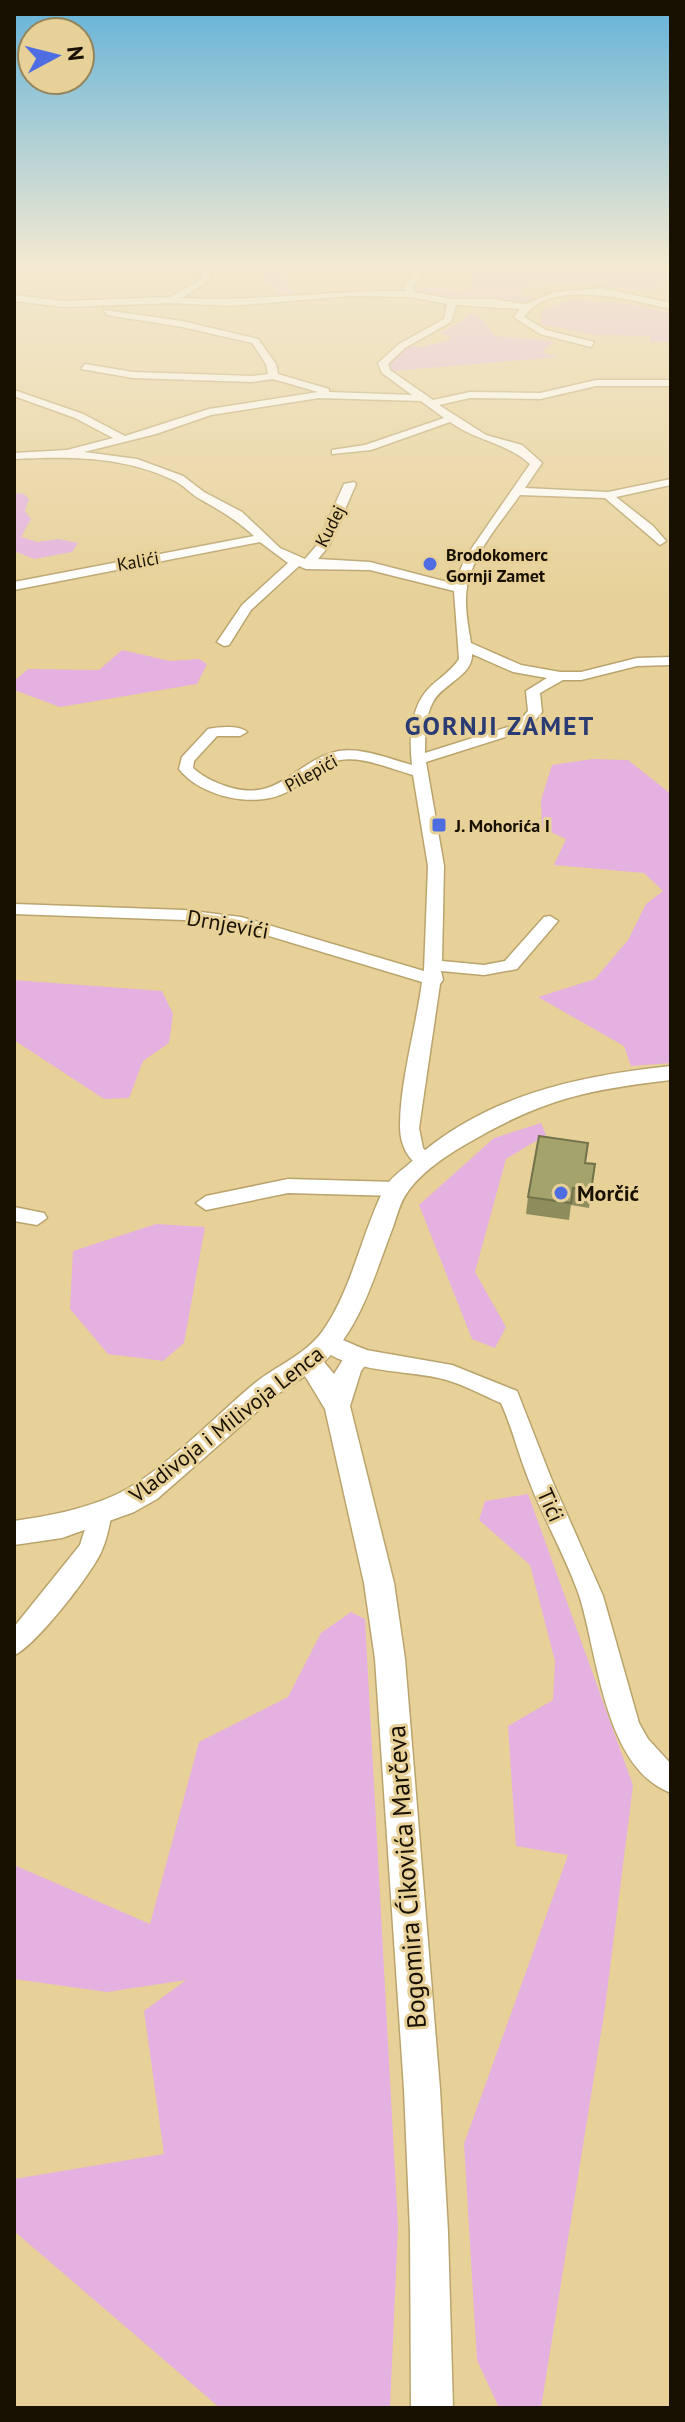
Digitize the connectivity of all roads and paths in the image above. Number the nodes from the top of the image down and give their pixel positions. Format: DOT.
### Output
graph roads {
  1 [pos="193,377"];
  2 [pos="266,377"];
  3 [pos="276,377"];
  4 [pos="392,377"];
  5 [pos="671,383"];
  6 [pos="14,393"];
  7 [pos="333,394"];
  8 [pos="428,400"];
  9 [pos="453,418"];
  10 [pos="121,438"];
  11 [pos="336,452"];
  12 [pos="67,453"];
  13 [pos="14,456"];
  14 [pos="671,482"];
  15 [pos="350,484"];
  16 [pos="517,491"];
  17 [pos="608,495"];
  18 [pos="263,538"];
  19 [pos="660,541"];
  20 [pos="301,564"];
  21 [pos="14,586"];
  22 [pos="460,589"];
  23 [pos="224,642"];
  24 [pos="466,646"];
  25 [pos="671,661"];
  26 [pos="560,676"];
  27 [pos="240,732"];
  28 [pos="420,766"];
  29 [pos="15,909"];
  30 [pos="550,921"];
  31 [pos="434,972"];
  32 [pos="671,1073"];
  33 [pos="424,1160"];
  34 [pos="396,1189"];
  35 [pos="206,1203"];
  36 [pos="14,1214"];
  37 [pos="37,1218"];
  38 [pos="318,1351"];
  39 [pos="358,1357"];
  40 [pos="337,1406"];
  41 [pos="100,1514"];
  42 [pos="14,1533"];
  43 [pos="14,1644"];
  44 [pos="671,1781"];
  45 [pos="432,2408"];
  1 -- 2 [label="street"];
  3 -- 7 [label="street"];
  4 -- 8 [label="street"];
  5 -- 8 [label="street"];
  6 -- 10 [label="street"];
  7 -- 8 [label="street"];
  7 -- 10 [label="street"];
  8 -- 9 [label="street"];
  9 -- 11 [label="street"];
  9 -- 16 [label="street"];
  10 -- 12 [label="street"];
  12 -- 13 [label="street"];
  12 -- 18 [label="street"];
  14 -- 17 [label="street"];
  15 -- 20 [label="street, Kudej"];
  16 -- 17 [label="street"];
  16 -- 22 [label="street"];
  17 -- 19 [label="street"];
  18 -- 20 [label="street"];
  18 -- 21 [label="street, Kalići"];
  20 -- 22 [label="street"];
  20 -- 23 [label="street, Kudej"];
  22 -- 24 [label="street"];
  24 -- 26 [label="street"];
  24 -- 28 [label="street"];
  25 -- 26 [label="street"];
  26 -- 28 [label="street"];
  27 -- 28 [label="street, Pilepići"];
  28 -- 31 [label="street"];
  29 -- 31 [label="street, Drnjevići"];
  30 -- 31 [label="street, Drnjevići"];
  31 -- 33 [label="street"];
  32 -- 33 [label="street, Vladivoja i Milivoja Lenca"];
  33 -- 34 [label="street, Vladivoja i Milivoja Lenca"];
  34 -- 35 [label="street"];
  34 -- 38 [label="street, Vladivoja i Milivoja Lenca"];
  36 -- 37 [label="street"];
  38 -- 39 [label="street, Tići"];
  38 -- 40 [label="street, Bogomira Ćikovića Marčeva"];
  38 -- 41 [label="street, Vladivoja i Milivoja Lenca"];
  39 -- 40 [label="street"];
  39 -- 44 [label="street, Tići"];
  40 -- 45 [label="street, Bogomira Ćikovića Marčeva"];
  41 -- 42 [label="street, Vladivoja i Milivoja Lenca"];
  41 -- 43 [label="street"];
}
